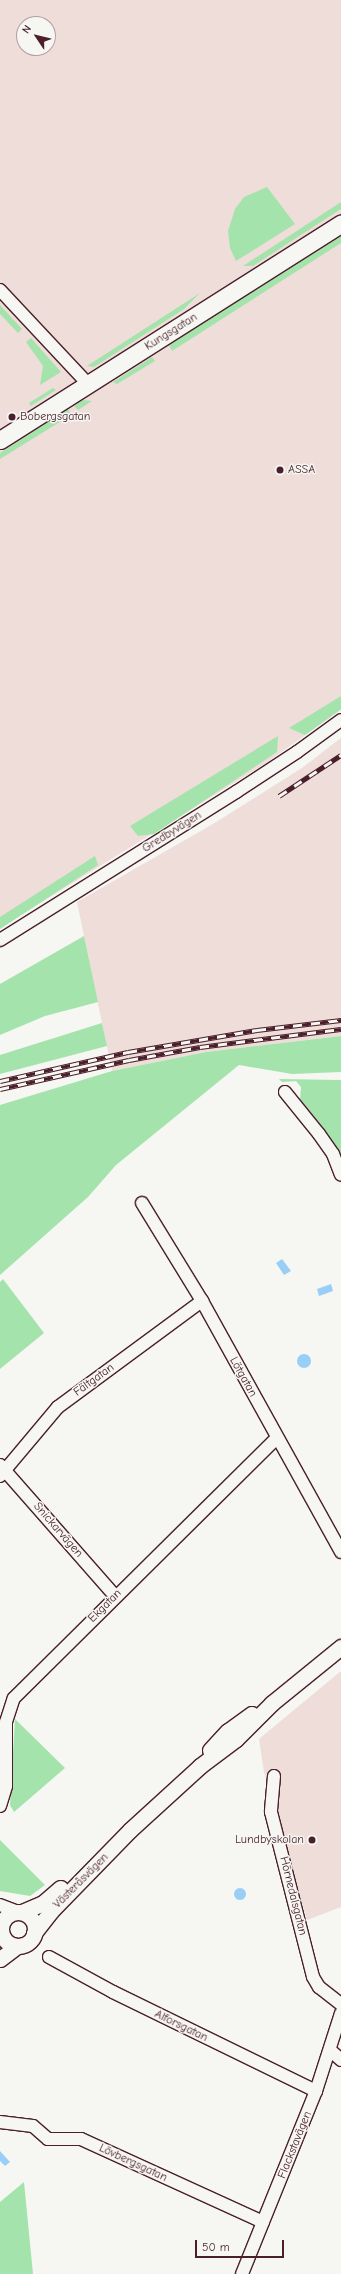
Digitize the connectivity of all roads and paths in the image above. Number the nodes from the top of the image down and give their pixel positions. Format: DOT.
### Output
graph roads {
  1 [pos="341,224"];
  2 [pos="0,290"];
  3 [pos="88,384"];
  4 [pos="0,440"];
  5 [pos="341,720"];
  6 [pos="0,940"];
  7 [pos="285,1092"];
  8 [pos="341,1175"];
  9 [pos="142,1204"];
  10 [pos="202,1300"];
  11 [pos="277,1438"];
  12 [pos="2,1470"];
  13 [pos="341,1552"];
  14 [pos="115,1596"];
  15 [pos="341,1646"];
  16 [pos="2,1766"];
  17 [pos="274,1776"];
  18 [pos="0,1806"];
  19 [pos="130,1830"];
  20 [pos="0,1905"];
  21 [pos="20,1912"];
  22 [pos="0,1929"];
  23 [pos="34,1933"];
  24 [pos="17,1946"];
  25 [pos="0,1958"];
  26 [pos="48,1958"];
  27 [pos="341,2004"];
  28 [pos="341,2013"];
  29 [pos="330,2050"];
  30 [pos="341,2060"];
  31 [pos="316,2091"];
  32 [pos="0,2122"];
  33 [pos="263,2222"];
  34 [pos="242,2274"];
  1 -- 3 [label="main road, Kungsgatan"];
  2 -- 3 [label="street"];
  3 -- 4 [label="main road, Kungsgatan"];
  5 -- 6 [label="street, Gredbyvägen"];
  7 -- 8 [label="street"];
  9 -- 10 [label="street, Lötgatan"];
  10 -- 11 [label="street, Lötgatan"];
  10 -- 12 [label="street, Fältgatan"];
  11 -- 13 [label="street, Lötgatan"];
  11 -- 14 [label="street, Ekgatan"];
  12 -- 14 [label="street, Snickarvägen"];
  14 -- 16 [label="street, Ekgatan"];
  15 -- 19 [label="street, Västeråsvägen"];
  16 -- 18 [label="street, Ekgatan"];
  17 -- 27 [label="street, Hörnedalsgatan"];
  19 -- 21 [label="street, Västeråsvägen"];
  19 -- 23 [label="street, Västeråsvägen"];
  20 -- 21 [label="street"];
  21 -- 22 [label="street"];
  21 -- 23 [label="street"];
  22 -- 24 [label="street"];
  23 -- 24 [label="street"];
  24 -- 25 [label="street"];
  26 -- 31 [label="street, Alforsgatan"];
  28 -- 29 [label="street, Flackstavägen"];
  29 -- 30 [label="street"];
  29 -- 31 [label="street, Flackstavägen"];
  31 -- 33 [label="street, Flackstavägen"];
  32 -- 33 [label="street, Lövbergsgatan"];
  33 -- 34 [label="street, Flackstavägen"];
}
